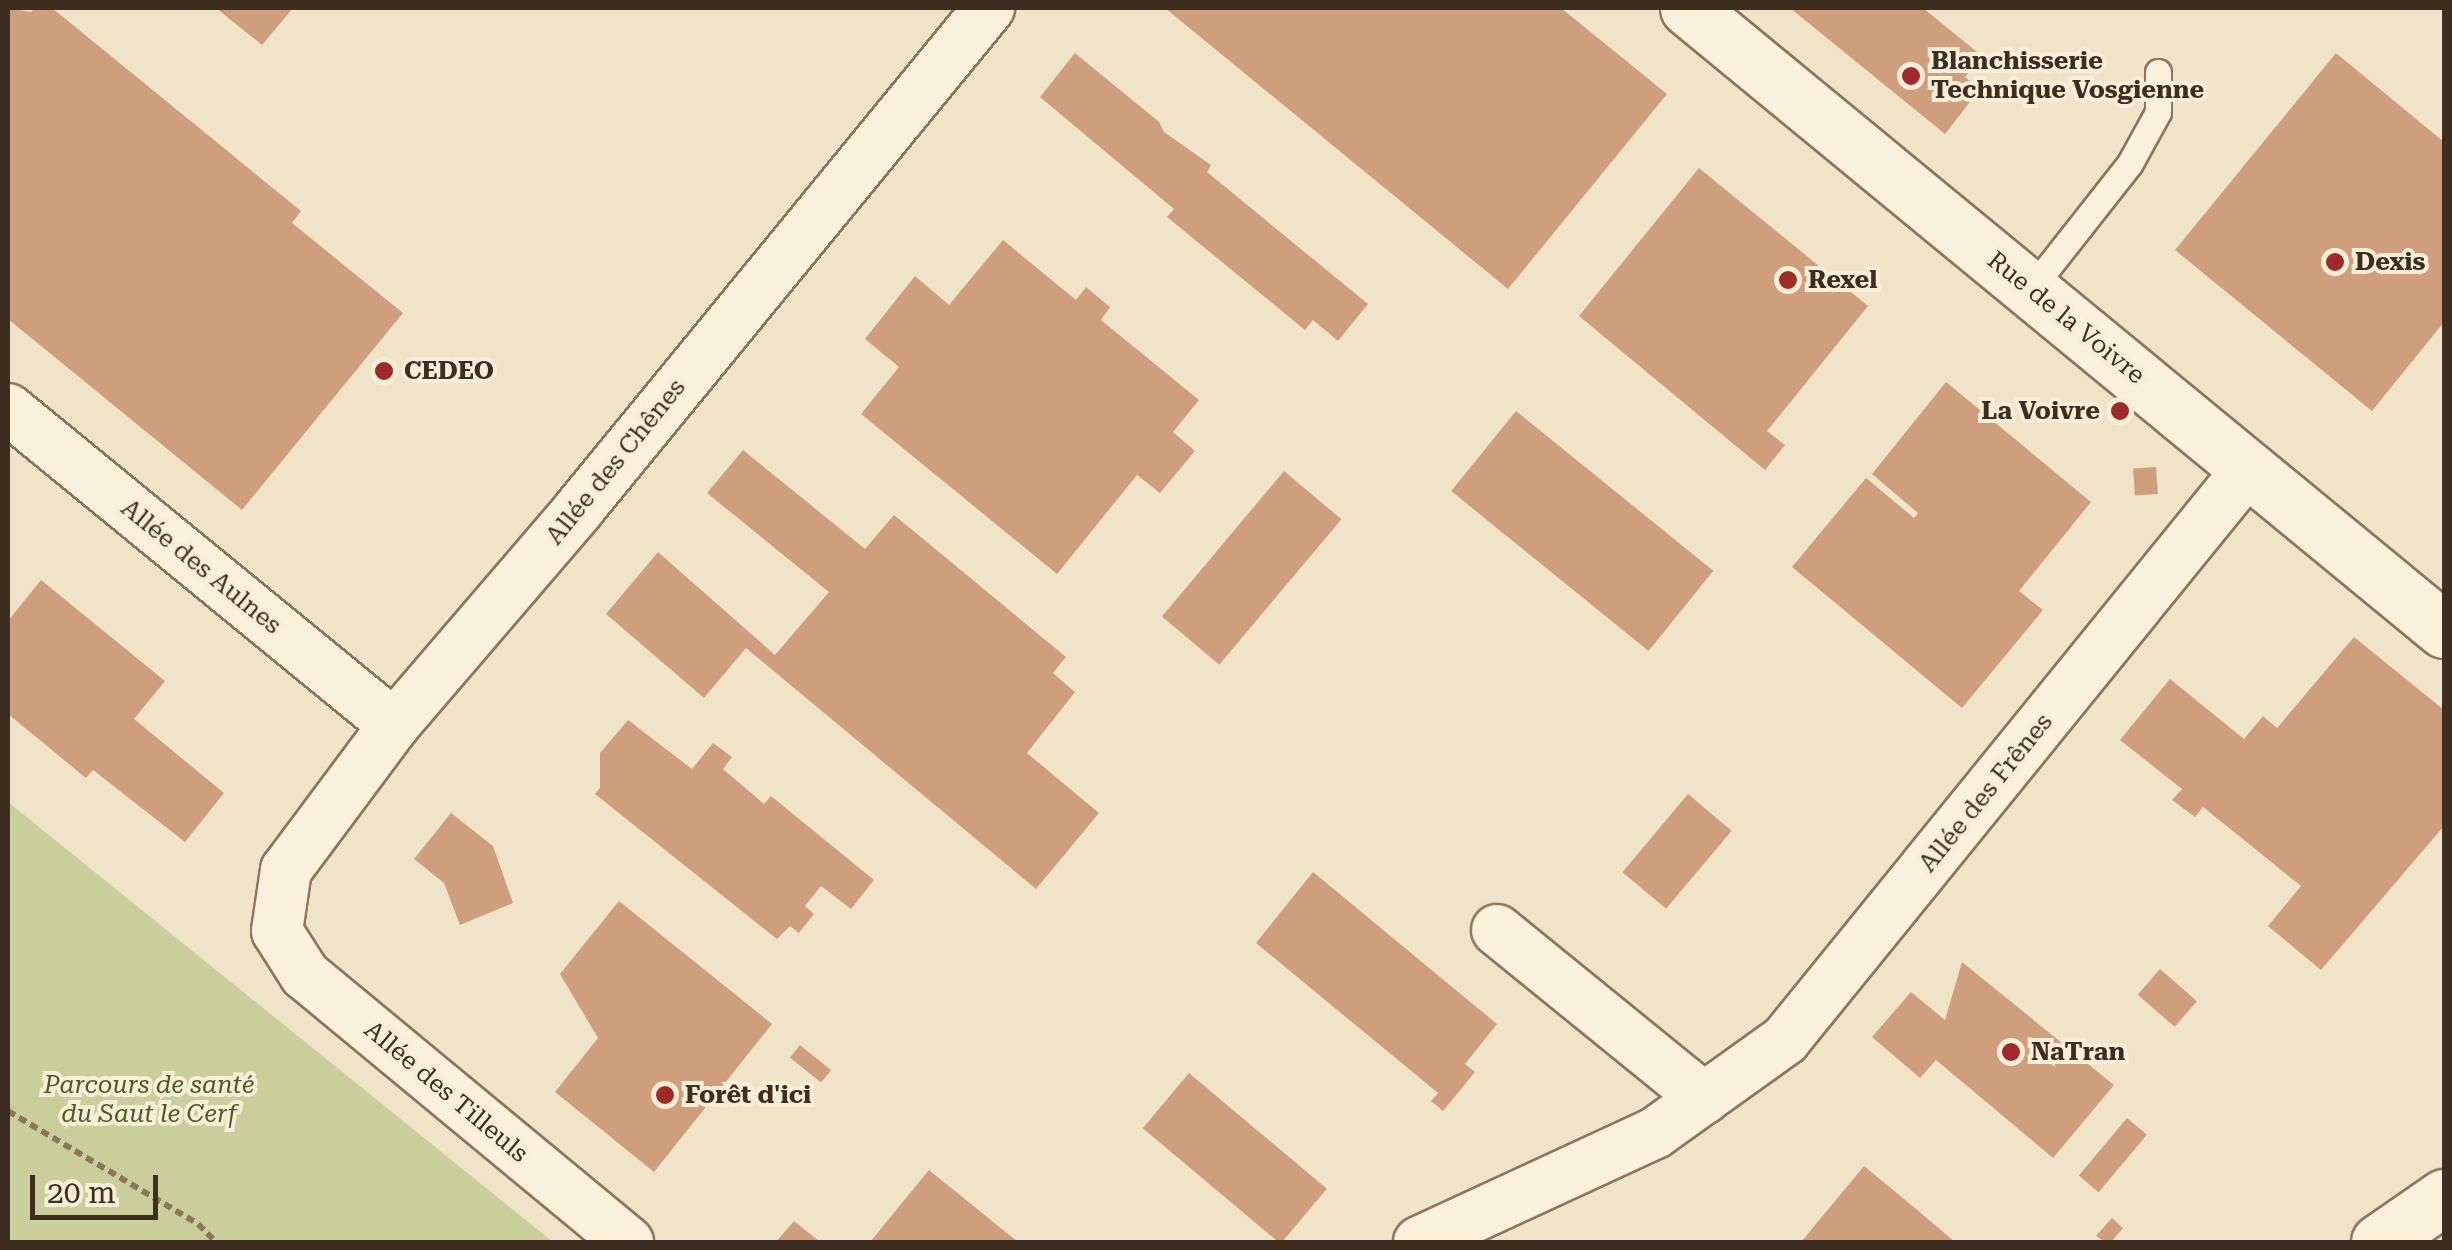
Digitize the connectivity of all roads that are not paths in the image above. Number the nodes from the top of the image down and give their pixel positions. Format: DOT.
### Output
graph roads {
  1 [pos="989,8"];
  2 [pos="1688,8"];
  3 [pos="2158,72"];
  4 [pos="2031,289"];
  5 [pos="8,409"];
  6 [pos="2249,468"];
  7 [pos="2444,630"];
  8 [pos="394,725"];
  9 [pos="277,930"];
  10 [pos="1497,930"];
  11 [pos="1704,1098"];
  12 [pos="2444,1197"];
  13 [pos="628,1242"];
  14 [pos="1419,1242"];
  15 [pos="2379,1242"];
  1 -- 8 [label="street, Allée des Chênes"];
  2 -- 4 [label="street, Rue de la Voivre"];
  3 -- 4 [label="lane"];
  4 -- 6 [label="street, Rue de la Voivre"];
  5 -- 8 [label="street, Allée des Aulnes"];
  6 -- 7 [label="street, Rue de la Voivre"];
  6 -- 11 [label="street, Allée des Frênes"];
  8 -- 9 [label="street, Allée des Chênes"];
  9 -- 13 [label="street, Allée des Tilleuls"];
  10 -- 11 [label="street"];
  11 -- 14 [label="street, Allée des Frênes"];
  12 -- 15 [label="street"];
}
